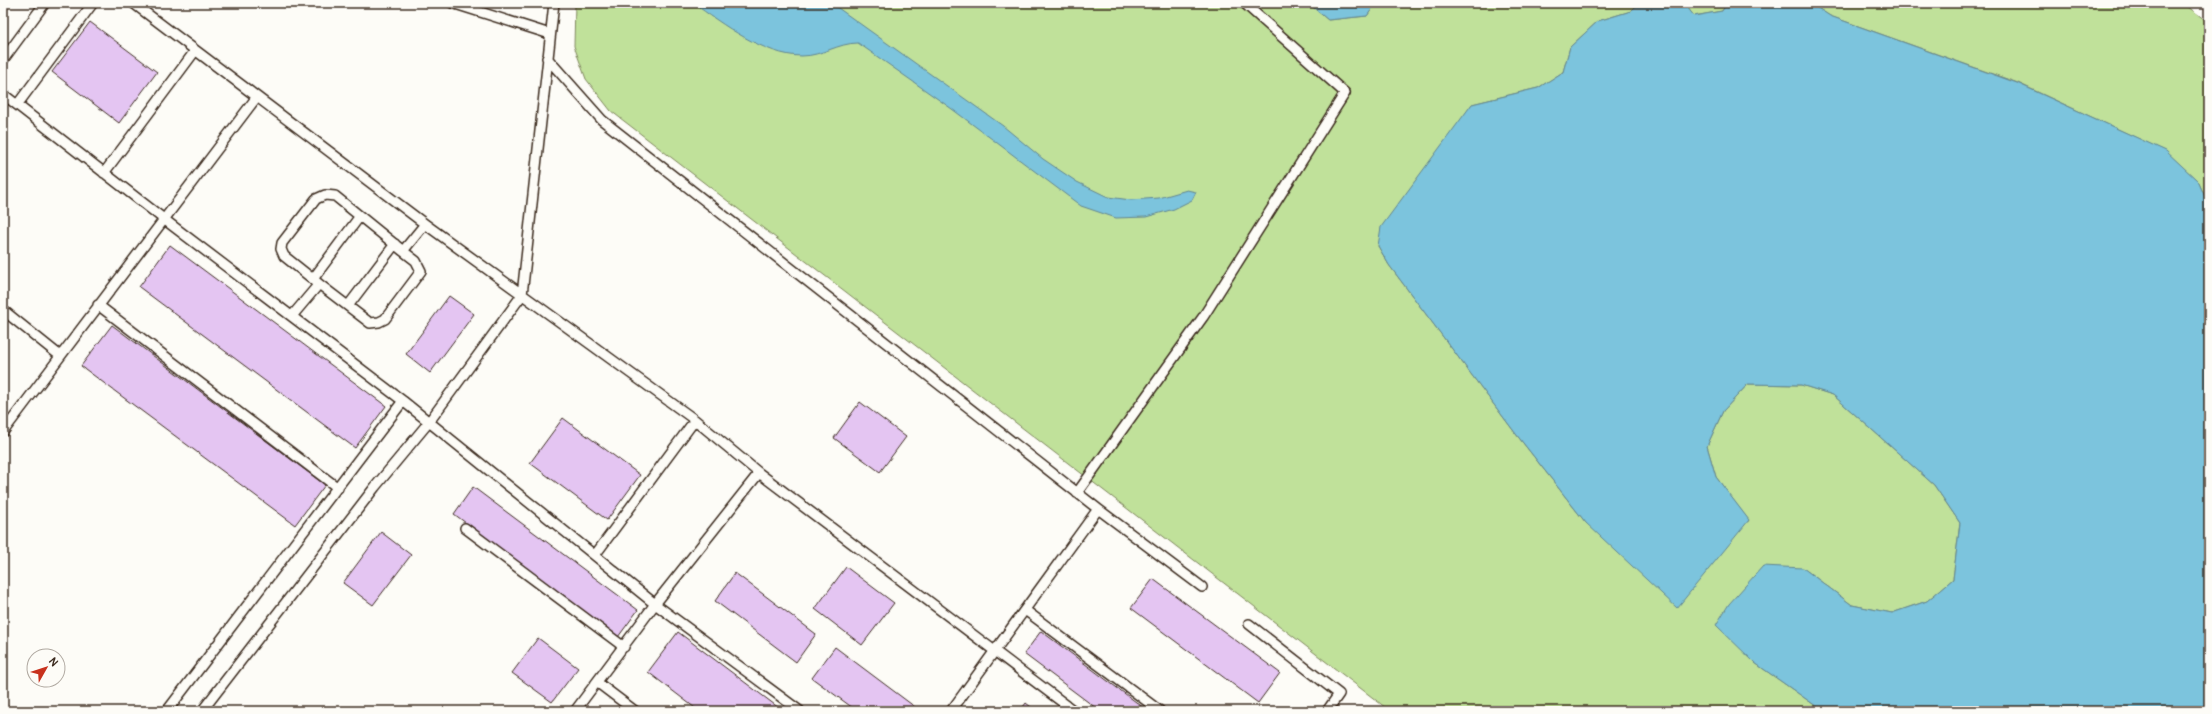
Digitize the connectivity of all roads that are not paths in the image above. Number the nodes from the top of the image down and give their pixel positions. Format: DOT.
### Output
graph roads {
  1 [pos="45,3"];
  2 [pos="93,3"];
  3 [pos="133,3"];
  4 [pos="452,3"];
  5 [pos="554,3"];
  6 [pos="1244,3"];
  7 [pos="550,34"];
  8 [pos="195,51"];
  9 [pos="547,58"];
  10 [pos="3,60"];
  11 [pos="3,94"];
  12 [pos="256,98"];
  13 [pos="16,105"];
  14 [pos="104,173"];
  15 [pos="360,216"];
  16 [pos="165,220"];
  17 [pos="425,224"];
  18 [pos="395,244"];
  19 [pos="403,251"];
  20 [pos="316,282"];
  21 [pos="522,295"];
  22 [pos="98,305"];
  23 [pos="348,306"];
  24 [pos="3,310"];
  25 [pos="292,316"];
  26 [pos="59,355"];
  27 [pos="403,401"];
  28 [pos="695,420"];
  29 [pos="429,422"];
  30 [pos="3,432"];
  31 [pos="759,473"];
  32 [pos="338,488"];
  33 [pos="1077,493"];
  34 [pos="1098,509"];
  35 [pos="465,528"];
  36 [pos="595,555"];
  37 [pos="1202,587"];
  38 [pos="655,604"];
  39 [pos="1025,610"];
  40 [pos="1248,624"];
  41 [pos="624,647"];
  42 [pos="995,651"];
  43 [pos="598,682"];
  44 [pos="167,711"];
  45 [pos="202,711"];
  46 [pos="575,711"];
  47 [pos="635,711"];
  48 [pos="800,711"];
  49 [pos="951,711"];
  50 [pos="1074,711"];
  51 [pos="1160,711"];
  52 [pos="1327,711"];
  1 -- 10 [label="lane"];
  2 -- 13 [label="lane"];
  3 -- 8 [label="lane"];
  4 -- 7 [label="lane"];
  5 -- 7 [label="lane"];
  6 -- 33 [label="lane"];
  7 -- 9 [label="lane"];
  8 -- 12 [label="lane"];
  8 -- 14 [label="lane"];
  9 -- 21 [label="lane"];
  9 -- 33 [label="lane"];
  11 -- 13 [label="lane"];
  12 -- 16 [label="lane"];
  12 -- 17 [label="lane"];
  13 -- 14 [label="lane"];
  14 -- 16 [label="lane"];
  15 -- 18 [label="lane"];
  15 -- 20 [label="lane"];
  15 -- 20 [label="lane"];
  16 -- 22 [label="lane"];
  16 -- 25 [label="lane"];
  17 -- 19 [label="lane"];
  17 -- 21 [label="lane"];
  18 -- 19 [label="lane"];
  18 -- 23 [label="lane"];
  19 -- 23 [label="lane"];
  20 -- 23 [label="lane"];
  20 -- 25 [label="lane"];
  21 -- 28 [label="lane"];
  21 -- 29 [label="lane"];
  22 -- 26 [label="lane"];
  22 -- 32 [label="lane"];
  24 -- 26 [label="lane"];
  25 -- 27 [label="lane"];
  26 -- 30 [label="lane"];
  27 -- 29 [label="lane"];
  27 -- 32 [label="lane"];
  28 -- 31 [label="lane"];
  28 -- 36 [label="lane"];
  29 -- 36 [label="lane"];
  29 -- 45 [label="lane"];
  31 -- 38 [label="lane"];
  31 -- 42 [label="lane"];
  32 -- 44 [label="lane"];
  33 -- 34 [label="lane"];
  34 -- 37 [label="lane"];
  34 -- 39 [label="lane"];
  35 -- 41 [label="lane"];
  36 -- 38 [label="lane"];
  38 -- 41 [label="lane"];
  38 -- 48 [label="lane"];
  39 -- 42 [label="lane"];
  39 -- 51 [label="lane"];
  40 -- 52 [label="lane"];
  41 -- 43 [label="lane"];
  42 -- 49 [label="lane"];
  42 -- 50 [label="lane"];
  43 -- 46 [label="lane"];
  43 -- 47 [label="lane"];
}
